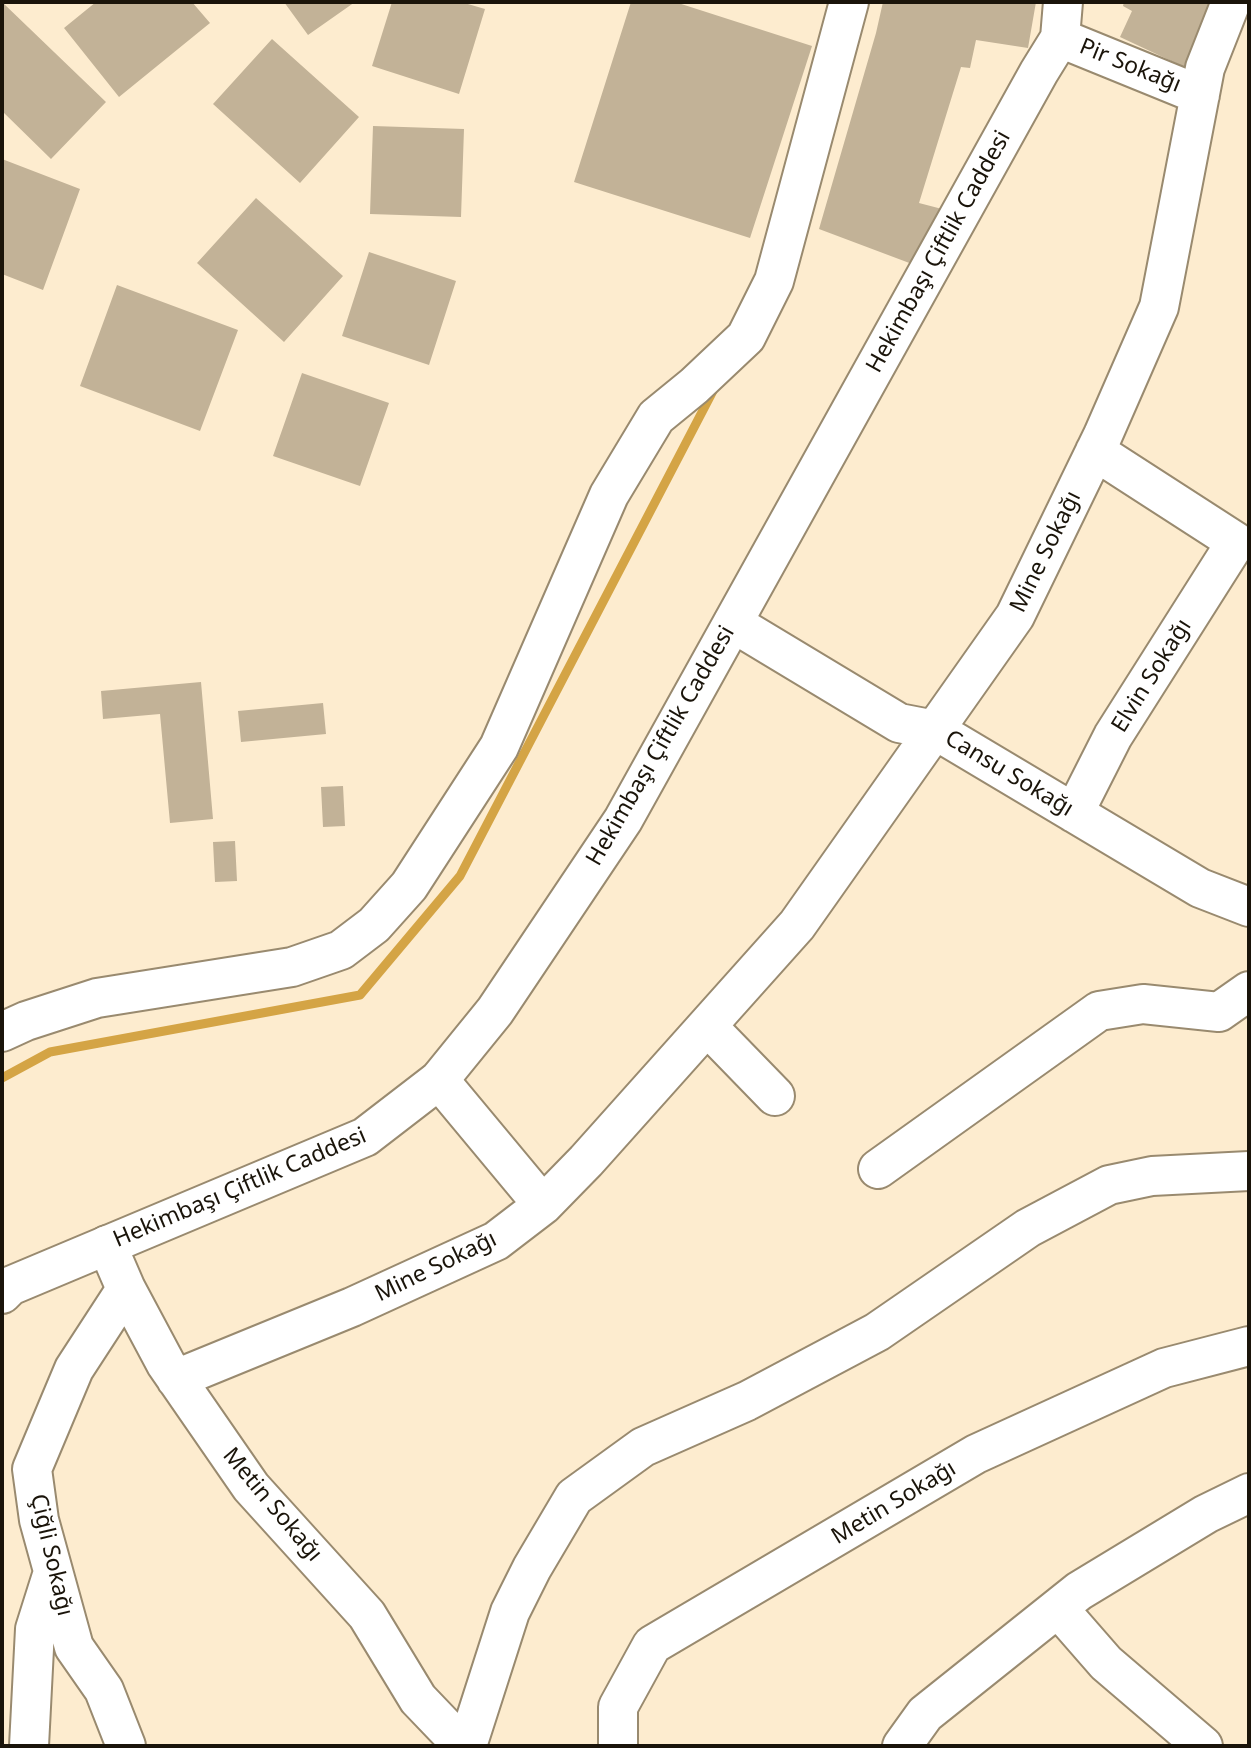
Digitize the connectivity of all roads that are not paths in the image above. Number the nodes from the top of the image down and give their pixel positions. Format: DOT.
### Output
graph roads {
  1 [pos="849,2"];
  2 [pos="1231,2"];
  3 [pos="1062,20"];
  4 [pos="1200,95"];
  5 [pos="1095,452"];
  6 [pos="733,623"];
  7 [pos="935,730"];
  8 [pos="1074,813"];
  9 [pos="1249,907"];
  10 [pos="1249,991"];
  11 [pos="707,1026"];
  12 [pos="2,1032"];
  13 [pos="439,1080"];
  14 [pos="775,1097"];
  15 [pos="878,1169"];
  16 [pos="1249,1171"];
  17 [pos="543,1205"];
  18 [pos="107,1245"];
  19 [pos="126,1289"];
  20 [pos="2,1294"];
  21 [pos="1249,1346"];
  22 [pos="176,1379"];
  23 [pos="1249,1493"];
  24 [pos="53,1572"];
  25 [pos="1058,1608"];
  26 [pos="29,1746"];
  27 [pos="126,1746"];
  28 [pos="465,1746"];
  29 [pos="618,1746"];
  30 [pos="902,1746"];
  31 [pos="1203,1746"];
  1 -- 12 [label="street"];
  2 -- 4 [label="street, Mine Sokağı"];
  3 -- 4 [label="street, Pir Sokağı"];
  3 -- 6 [label="street, Hekimbaşı Çiftlik Caddesi"];
  4 -- 5 [label="street, Mine Sokağı"];
  5 -- 7 [label="street, Mine Sokağı"];
  5 -- 8 [label="street, Elvin Sokağı"];
  6 -- 7 [label="street, Cansu Sokağı"];
  6 -- 13 [label="street, Hekimbaşı Çiftlik Caddesi"];
  7 -- 8 [label="street, Cansu Sokağı"];
  7 -- 11 [label="street, Mine Sokağı"];
  8 -- 9 [label="street, Cansu Sokağı"];
  10 -- 15 [label="street"];
  11 -- 14 [label="street"];
  11 -- 17 [label="street, Mine Sokağı"];
  13 -- 17 [label="street"];
  13 -- 18 [label="street, Hekimbaşı Çiftlik Caddesi"];
  16 -- 28 [label="street"];
  17 -- 22 [label="street, Mine Sokağı"];
  18 -- 19 [label="street, Metin Sokağı"];
  18 -- 20 [label="street, Hekimbaşı Çiftlik Caddesi"];
  19 -- 22 [label="street, Metin Sokağı"];
  19 -- 24 [label="street, Çiğli Sokağı"];
  21 -- 29 [label="street, Metin Sokağı"];
  22 -- 28 [label="street, Metin Sokağı"];
  23 -- 25 [label="street"];
  24 -- 26 [label="street"];
  24 -- 27 [label="street, Çiğli Sokağı"];
  25 -- 30 [label="street"];
  25 -- 31 [label="street"];
}
